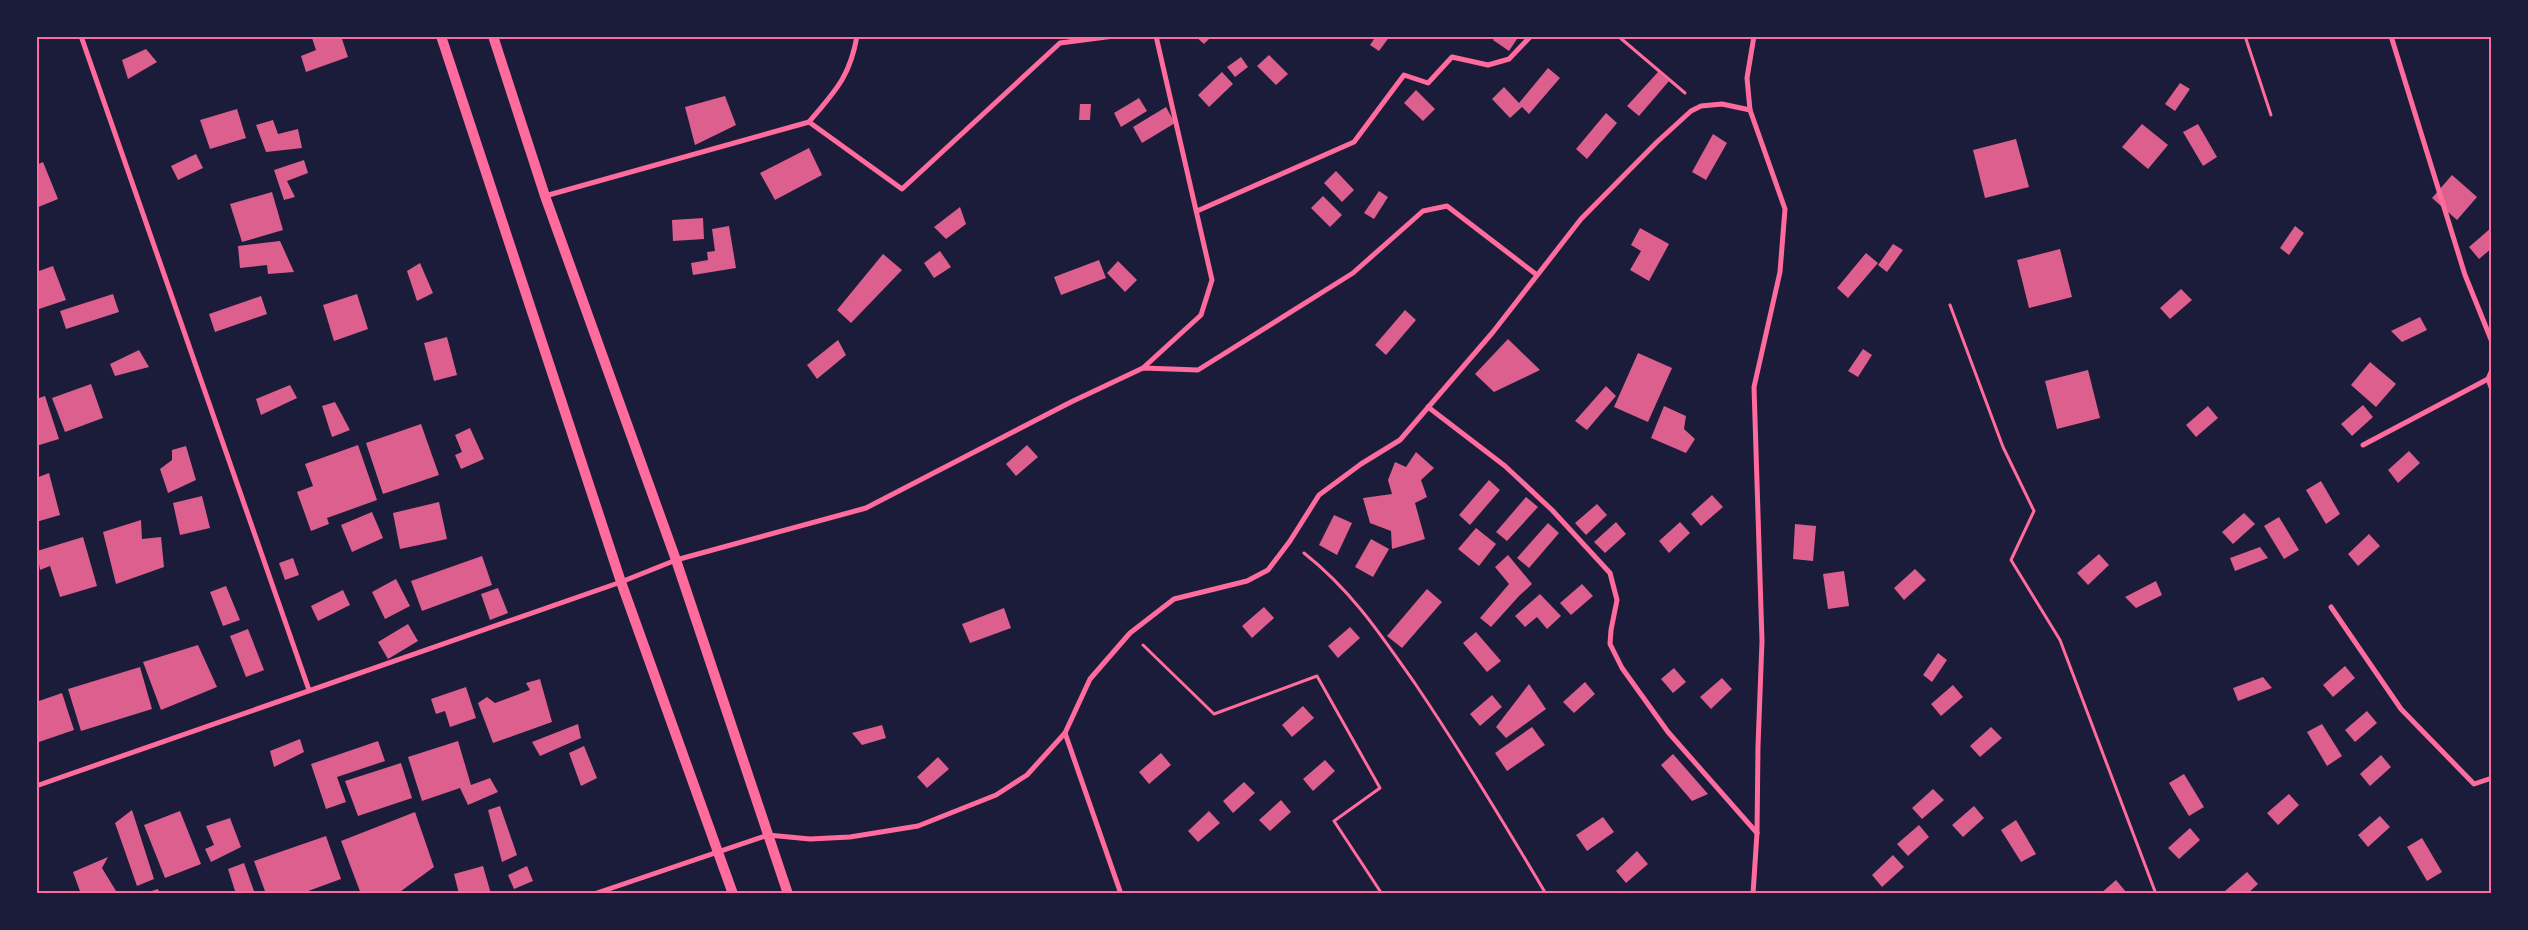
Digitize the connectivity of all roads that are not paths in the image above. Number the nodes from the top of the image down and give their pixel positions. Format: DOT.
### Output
graph roads {
  1 [pos="81,36"];
  2 [pos="441,36"];
  3 [pos="493,36"];
  4 [pos="858,36"];
  5 [pos="1114,36"];
  6 [pos="1156,36"];
  7 [pos="1531,36"];
  8 [pos="1754,36"];
  9 [pos="2391,36"];
  10 [pos="1750,110"];
  11 [pos="809,122"];
  12 [pos="545,196"];
  13 [pos="1197,211"];
  14 [pos="1537,275"];
  15 [pos="2492,342"];
  16 [pos="1143,368"];
  17 [pos="2492,370"];
  18 [pos="2488,379"];
  19 [pos="2492,390"];
  20 [pos="1428,407"];
  21 [pos="2363,445"];
  22 [pos="676,560"];
  23 [pos="621,582"];
  24 [pos="2331,607"];
  25 [pos="309,690"];
  26 [pos="1065,734"];
  27 [pos="2492,778"];
  28 [pos="36,786"];
  29 [pos="1757,833"];
  30 [pos="768,835"];
  31 [pos="718,852"];
  32 [pos="594,894"];
  33 [pos="732,894"];
  34 [pos="788,894"];
  35 [pos="1120,894"];
  36 [pos="1753,894"];
  1 -- 25 [label="street"];
  2 -- 23 [label="main road"];
  3 -- 12 [label="main road"];
  4 -- 11 [label="street"];
  5 -- 11 [label="street"];
  6 -- 13 [label="street"];
  7 -- 13 [label="street"];
  8 -- 10 [label="street"];
  9 -- 15 [label="street"];
  10 -- 14 [label="street"];
  10 -- 29 [label="street"];
  11 -- 12 [label="street"];
  12 -- 22 [label="main road"];
  13 -- 16 [label="street"];
  14 -- 16 [label="street"];
  14 -- 20 [label="street"];
  16 -- 22 [label="street"];
  17 -- 18 [label="street"];
  18 -- 19 [label="street"];
  18 -- 21 [label="street"];
  20 -- 26 [label="street"];
  20 -- 29 [label="street"];
  22 -- 23 [label="street"];
  22 -- 30 [label="main road"];
  23 -- 25 [label="street"];
  23 -- 31 [label="main road"];
  24 -- 27 [label="street"];
  25 -- 28 [label="street"];
  26 -- 30 [label="street"];
  26 -- 35 [label="street"];
  29 -- 36 [label="street"];
  30 -- 31 [label="street"];
  30 -- 34 [label="main road"];
  31 -- 32 [label="street"];
  31 -- 33 [label="main road"];
}
